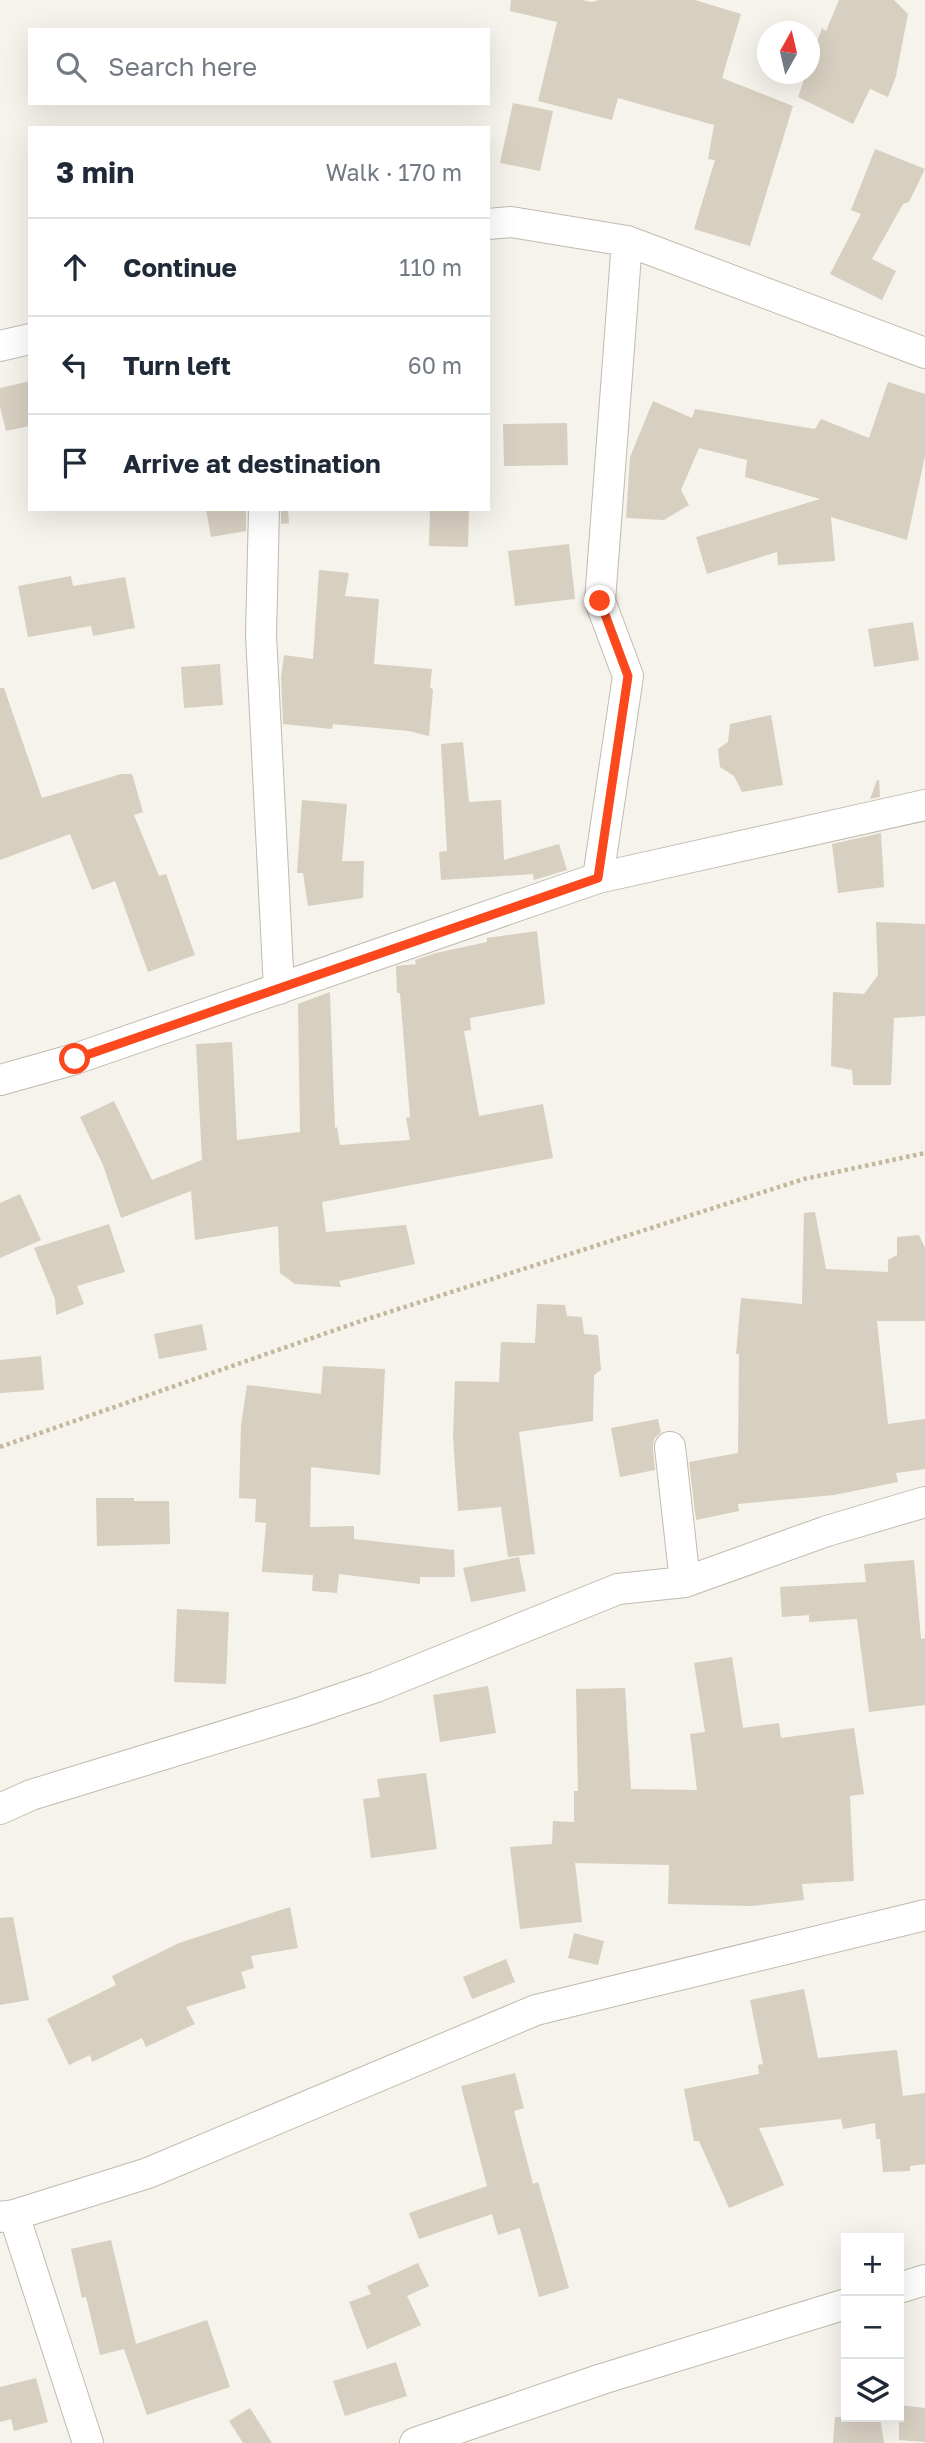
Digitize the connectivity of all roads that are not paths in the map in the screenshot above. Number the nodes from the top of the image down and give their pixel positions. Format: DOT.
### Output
graph roads {
  1 [pos="490,224"];
  2 [pos="627,241"];
  3 [pos="28,339"];
  4 [pos="0,346"];
  5 [pos="925,352"];
  6 [pos="264,511"];
  7 [pos="925,805"];
  8 [pos="598,878"];
  9 [pos="279,989"];
  10 [pos="0,1080"];
  11 [pos="670,1447"];
  12 [pos="925,1502"];
  13 [pos="685,1582"];
  14 [pos="0,1809"];
  15 [pos="925,1914"];
  16 [pos="7,2216"];
  17 [pos="925,2280"];
  18 [pos="904,2286"];
  19 [pos="841,2306"];
  20 [pos="88,2443"];
  21 [pos="415,2443"];
  1 -- 2 [label="street"];
  2 -- 5 [label="street"];
  2 -- 8 [label="street"];
  3 -- 4 [label="street"];
  6 -- 9 [label="street"];
  7 -- 8 [label="street"];
  8 -- 9 [label="street"];
  9 -- 10 [label="street"];
  11 -- 13 [label="street"];
  12 -- 13 [label="street"];
  13 -- 14 [label="street"];
  15 -- 16 [label="street"];
  16 -- 20 [label="street"];
  17 -- 18 [label="street"];
  19 -- 21 [label="street"];
}
